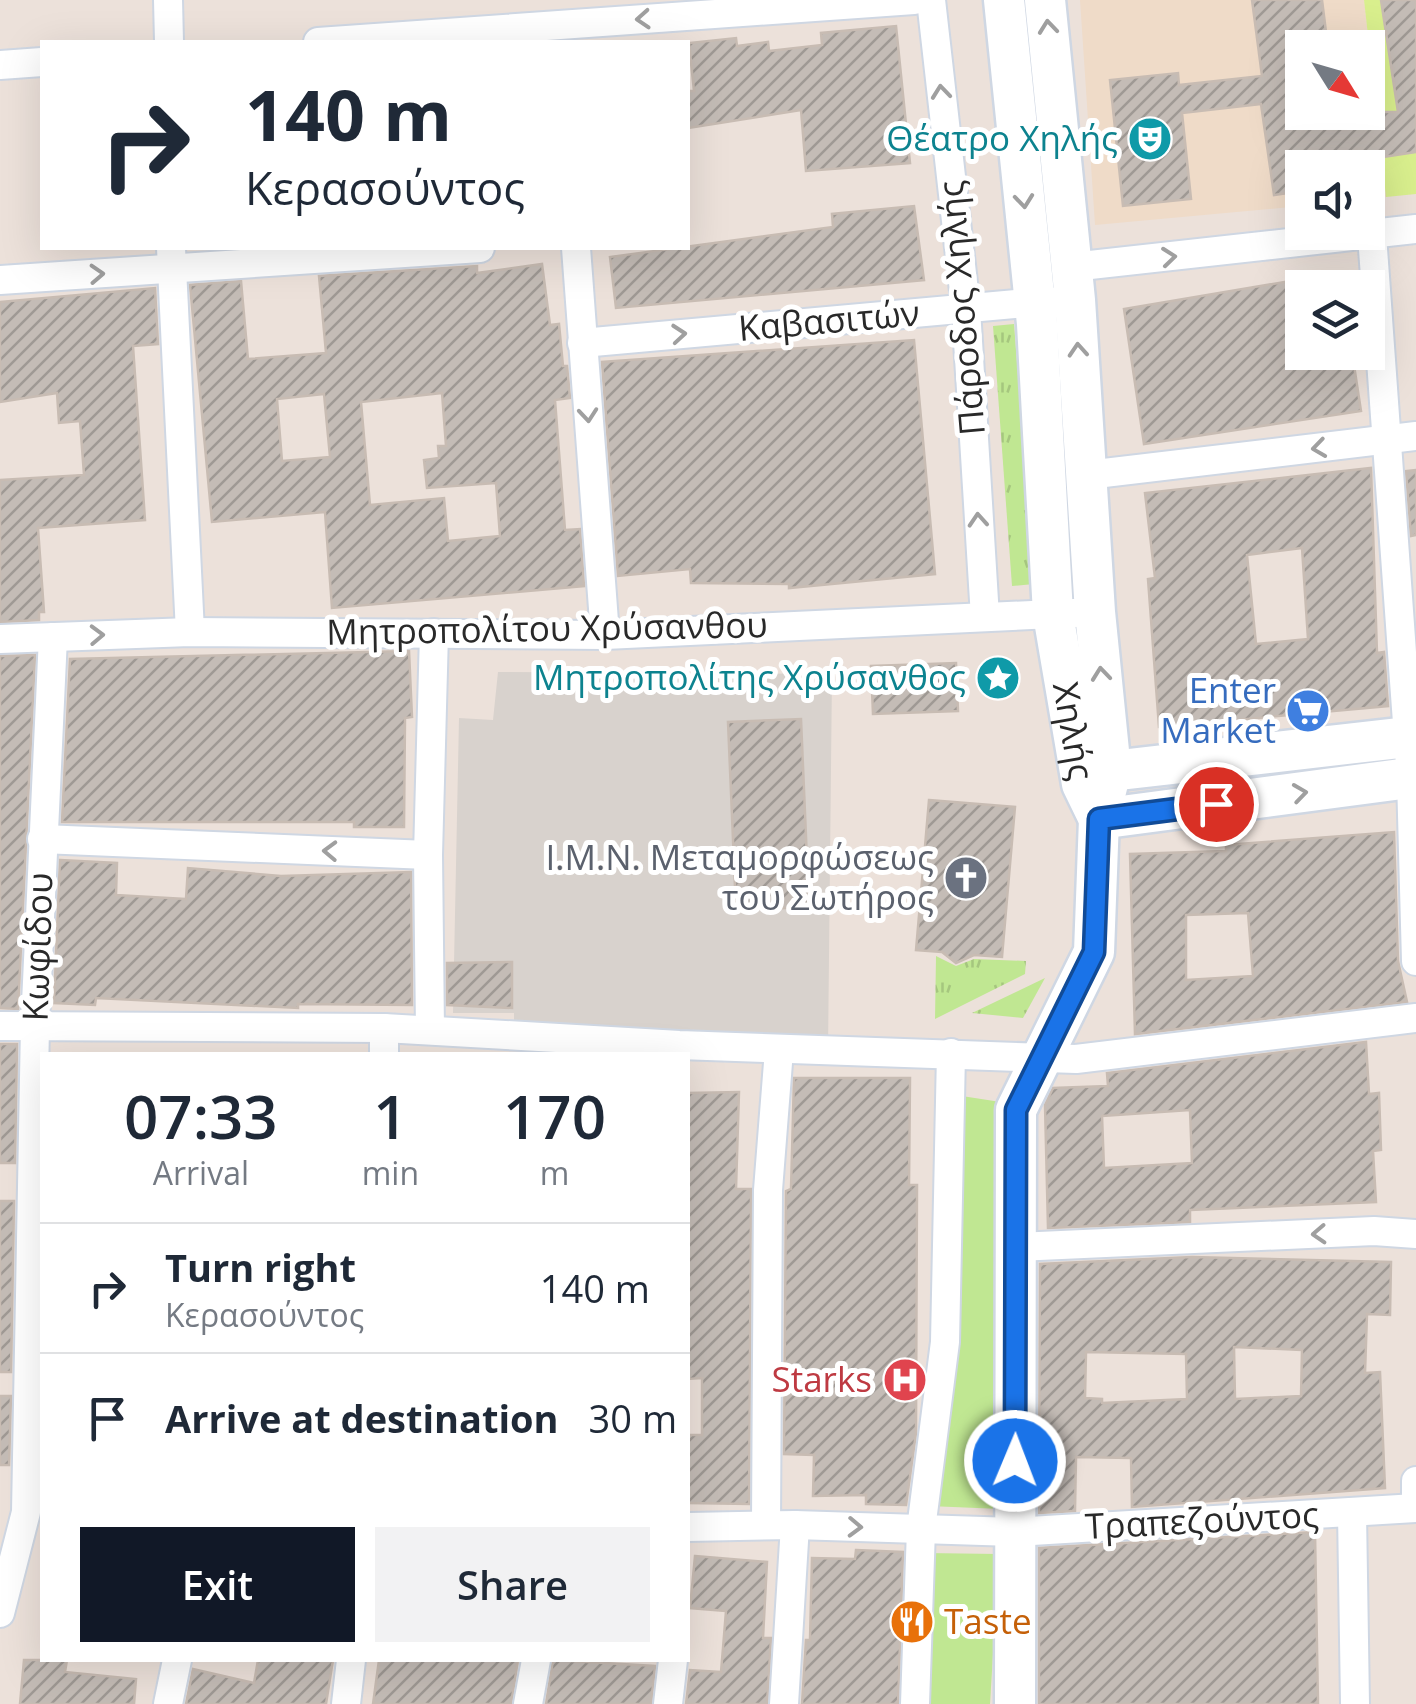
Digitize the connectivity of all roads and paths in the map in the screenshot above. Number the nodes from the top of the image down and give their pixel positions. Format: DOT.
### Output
graph roads {
  1 [pos="168,0"];
  2 [pos="914,0"];
  3 [pos="931,0"];
  4 [pos="1004,0"];
  5 [pos="1045,0"];
  6 [pos="561,23"];
  7 [pos="170,40"];
  8 [pos="344,40"];
  9 [pos="40,62"];
  10 [pos="0,65"];
  11 [pos="1416,229"];
  12 [pos="1385,234"];
  13 [pos="424,250"];
  14 [pos="576,250"];
  15 [pos="1285,250"];
  16 [pos="1373,250"];
  17 [pos="171,259"];
  18 [pos="0,280"];
  19 [pos="1074,284"];
  20 [pos="1034,302"];
  21 [pos="966,310"];
  22 [pos="582,343"];
  23 [pos="1416,436"];
  24 [pos="1386,439"];
  25 [pos="1086,475"];
  26 [pos="1094,612"];
  27 [pos="1053,614"];
  28 [pos="985,617"];
  29 [pos="190,632"];
  30 [pos="434,633"];
  31 [pos="605,635"];
  32 [pos="53,637"];
  33 [pos="0,639"];
  34 [pos="1412,737"];
  35 [pos="1112,772"];
  36 [pos="1413,778"];
  37 [pos="1099,819"];
  38 [pos="42,839"];
  39 [pos="428,855"];
  40 [pos="1416,961"];
  41 [pos="1416,1018"];
  42 [pos="35,1025"];
  43 [pos="0,1026"];
  44 [pos="430,1030"];
  45 [pos="208,1041"];
  46 [pos="384,1041"];
  47 [pos="584,1047"];
  48 [pos="779,1050"];
  49 [pos="950,1053"];
  50 [pos="1041,1056"];
  51 [pos="1416,1234"];
  52 [pos="1017,1247"];
  53 [pos="1416,1481"];
  54 [pos="1416,1508"];
  55 [pos="34,1512"];
  56 [pos="1352,1512"];
  57 [pos="795,1525"];
  58 [pos="766,1526"];
  59 [pos="690,1527"];
  60 [pos="921,1529"];
  61 [pos="1014,1532"];
  62 [pos="0,1614"];
  63 [pos="177,1662"];
  64 [pos="351,1662"];
  65 [pos="536,1662"];
  66 [pos="673,1662"];
  67 [pos="168,1704"];
  68 [pos="346,1704"];
  69 [pos="528,1704"];
  70 [pos="668,1704"];
  71 [pos="784,1704"];
  72 [pos="915,1704"];
  73 [pos="1014,1704"];
  74 [pos="1354,1704"];
  1 -- 7 [label="street"];
  2 -- 6 [label="street, one-way"];
  21 -- 3 [label="street, Πάροδος Χηλής, one-way"];
  4 -- 20 [label="main road, Χηλής, one-way"];
  19 -- 5 [label="main road, Χηλής, one-way"];
  6 -- 8 [label="street"];
  9 -- 10 [label="street"];
  11 -- 12 [label="street, Καβασιτών"];
  13 -- 17 [label="street"];
  14 -- 22 [label="street"];
  19 -- 15 [label="street, Καβασιτών, one-way"];
  16 -- 24 [label="street"];
  18 -- 17 [label="street, one-way"];
  17 -- 29 [label="street"];
  19 -- 20 [label="street, Καβασιτών"];
  25 -- 19 [label="main road, Χηλής, one-way"];
  20 -- 21 [label="street, Καβασιτών"];
  20 -- 27 [label="main road, Χηλής"];
  22 -- 21 [label="street, Καβασιτών, one-way"];
  28 -- 21 [label="street, Πάροδος Χηλής, one-way"];
  22 -- 31 [label="street, one-way"];
  23 -- 24 [label="street"];
  24 -- 25 [label="street, one-way"];
  24 -- 34 [label="street"];
  25 -- 26 [label="main road, Χηλής"];
  26 -- 27 [label="street, Μητροπολίτου Χρύσανθου"];
  35 -- 26 [label="main road, Χηλής, one-way"];
  27 -- 28 [label="street, Μητροπολίτου Χρύσανθου"];
  27 -- 37 [label="main road, Χηλής"];
  28 -- 31 [label="street, Μητροπολίτου Χρύσανθου"];
  29 -- 30 [label="street, Μητροπολίτου Χρύσανθου"];
  32 -- 29 [label="street, Μητροπολίτου Χρύσανθου, one-way"];
  30 -- 31 [label="street, Μητροπολίτου Χρύσανθου"];
  30 -- 39 [label="street"];
  32 -- 33 [label="street, Μητροπολίτου Χρύσανθου"];
  32 -- 38 [label="street, Κωφίδου"];
  34 -- 35 [label="main road"];
  34 -- 36 [label="street"];
  35 -- 37 [label="main road, Χηλής"];
  37 -- 36 [label="main road, one-way"];
  36 -- 40 [label="street"];
  37 -- 50 [label="main road"];
  39 -- 38 [label="street, one-way"];
  38 -- 42 [label="street, Κωφίδου"];
  39 -- 44 [label="street"];
  41 -- 50 [label="street"];
  42 -- 43 [label="street"];
  42 -- 45 [label="street"];
  42 -- 55 [label="street, Κωφίδου"];
  44 -- 46 [label="street"];
  44 -- 47 [label="street"];
  45 -- 46 [label="street"];
  47 -- 48 [label="street"];
  48 -- 49 [label="street"];
  48 -- 58 [label="street"];
  49 -- 50 [label="street"];
  49 -- 60 [label="street"];
  50 -- 52 [label="main road"];
  51 -- 52 [label="street, one-way"];
  52 -- 61 [label="main road"];
  53 -- 54 [label="street"];
  54 -- 56 [label="street, Τραπεζούντος"];
  55 -- 62 [label="street, Κωφίδου"];
  56 -- 61 [label="street, Τραπεζούντος"];
  56 -- 74 [label="street"];
  57 -- 58 [label="street, Τραπεζούντος"];
  57 -- 60 [label="street, Τραπεζούντος, one-way"];
  57 -- 71 [label="street"];
  58 -- 59 [label="street, Τραπεζούντος"];
  60 -- 61 [label="street, Τραπεζούντος"];
  60 -- 72 [label="street"];
  61 -- 73 [label="main road"];
  63 -- 67 [label="street"];
  64 -- 68 [label="street"];
  65 -- 69 [label="street"];
  66 -- 70 [label="street"];
}
